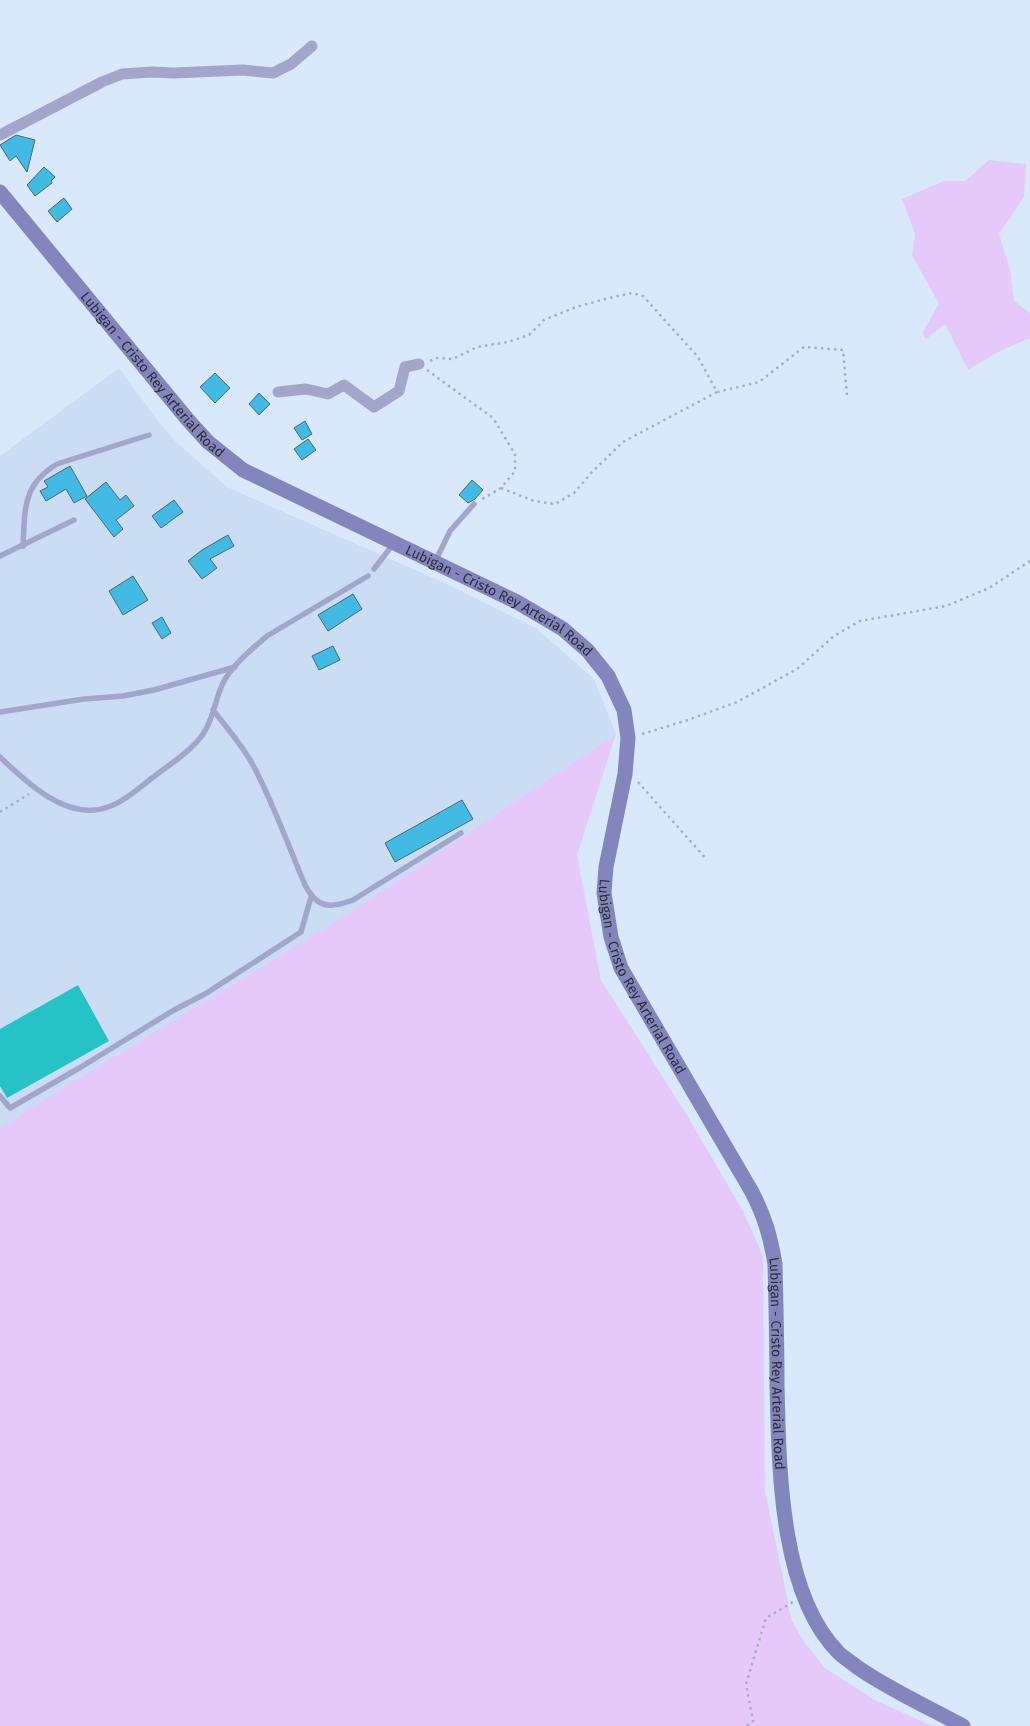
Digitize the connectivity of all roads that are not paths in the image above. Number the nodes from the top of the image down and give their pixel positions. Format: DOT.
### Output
graph roads {
  1 [pos="312,46"];
  2 [pos="0,135"];
  3 [pos="0,192"];
  4 [pos="419,364"];
  5 [pos="278,392"];
  6 [pos="149,435"];
  7 [pos="474,504"];
  8 [pos="74,520"];
  9 [pos="394,543"];
  10 [pos="22,546"];
  11 [pos="0,556"];
  12 [pos="435,562"];
  13 [pos="374,568"];
  14 [pos="368,576"];
  15 [pos="235,667"];
  16 [pos="213,710"];
  17 [pos="0,712"];
  18 [pos="0,757"];
  19 [pos="461,833"];
  20 [pos="311,897"];
  21 [pos="0,1096"];
  22 [pos="963,1726"];
  1 -- 2 [label="street"];
  3 -- 9 [label="main road, Lubigan - Cristo Rey Arterial Road"];
  4 -- 5 [label="street"];
  6 -- 10 [label="lane"];
  7 -- 12 [label="lane"];
  8 -- 10 [label="lane"];
  9 -- 12 [label="main road, Lubigan - Cristo Rey Arterial Road"];
  9 -- 13 [label="lane"];
  10 -- 11 [label="lane"];
  12 -- 22 [label="main road, Lubigan - Cristo Rey Arterial Road"];
  14 -- 15 [label="lane"];
  15 -- 16 [label="lane"];
  15 -- 17 [label="lane"];
  16 -- 18 [label="lane"];
  16 -- 20 [label="lane"];
  19 -- 20 [label="lane"];
  20 -- 21 [label="lane"];
}
